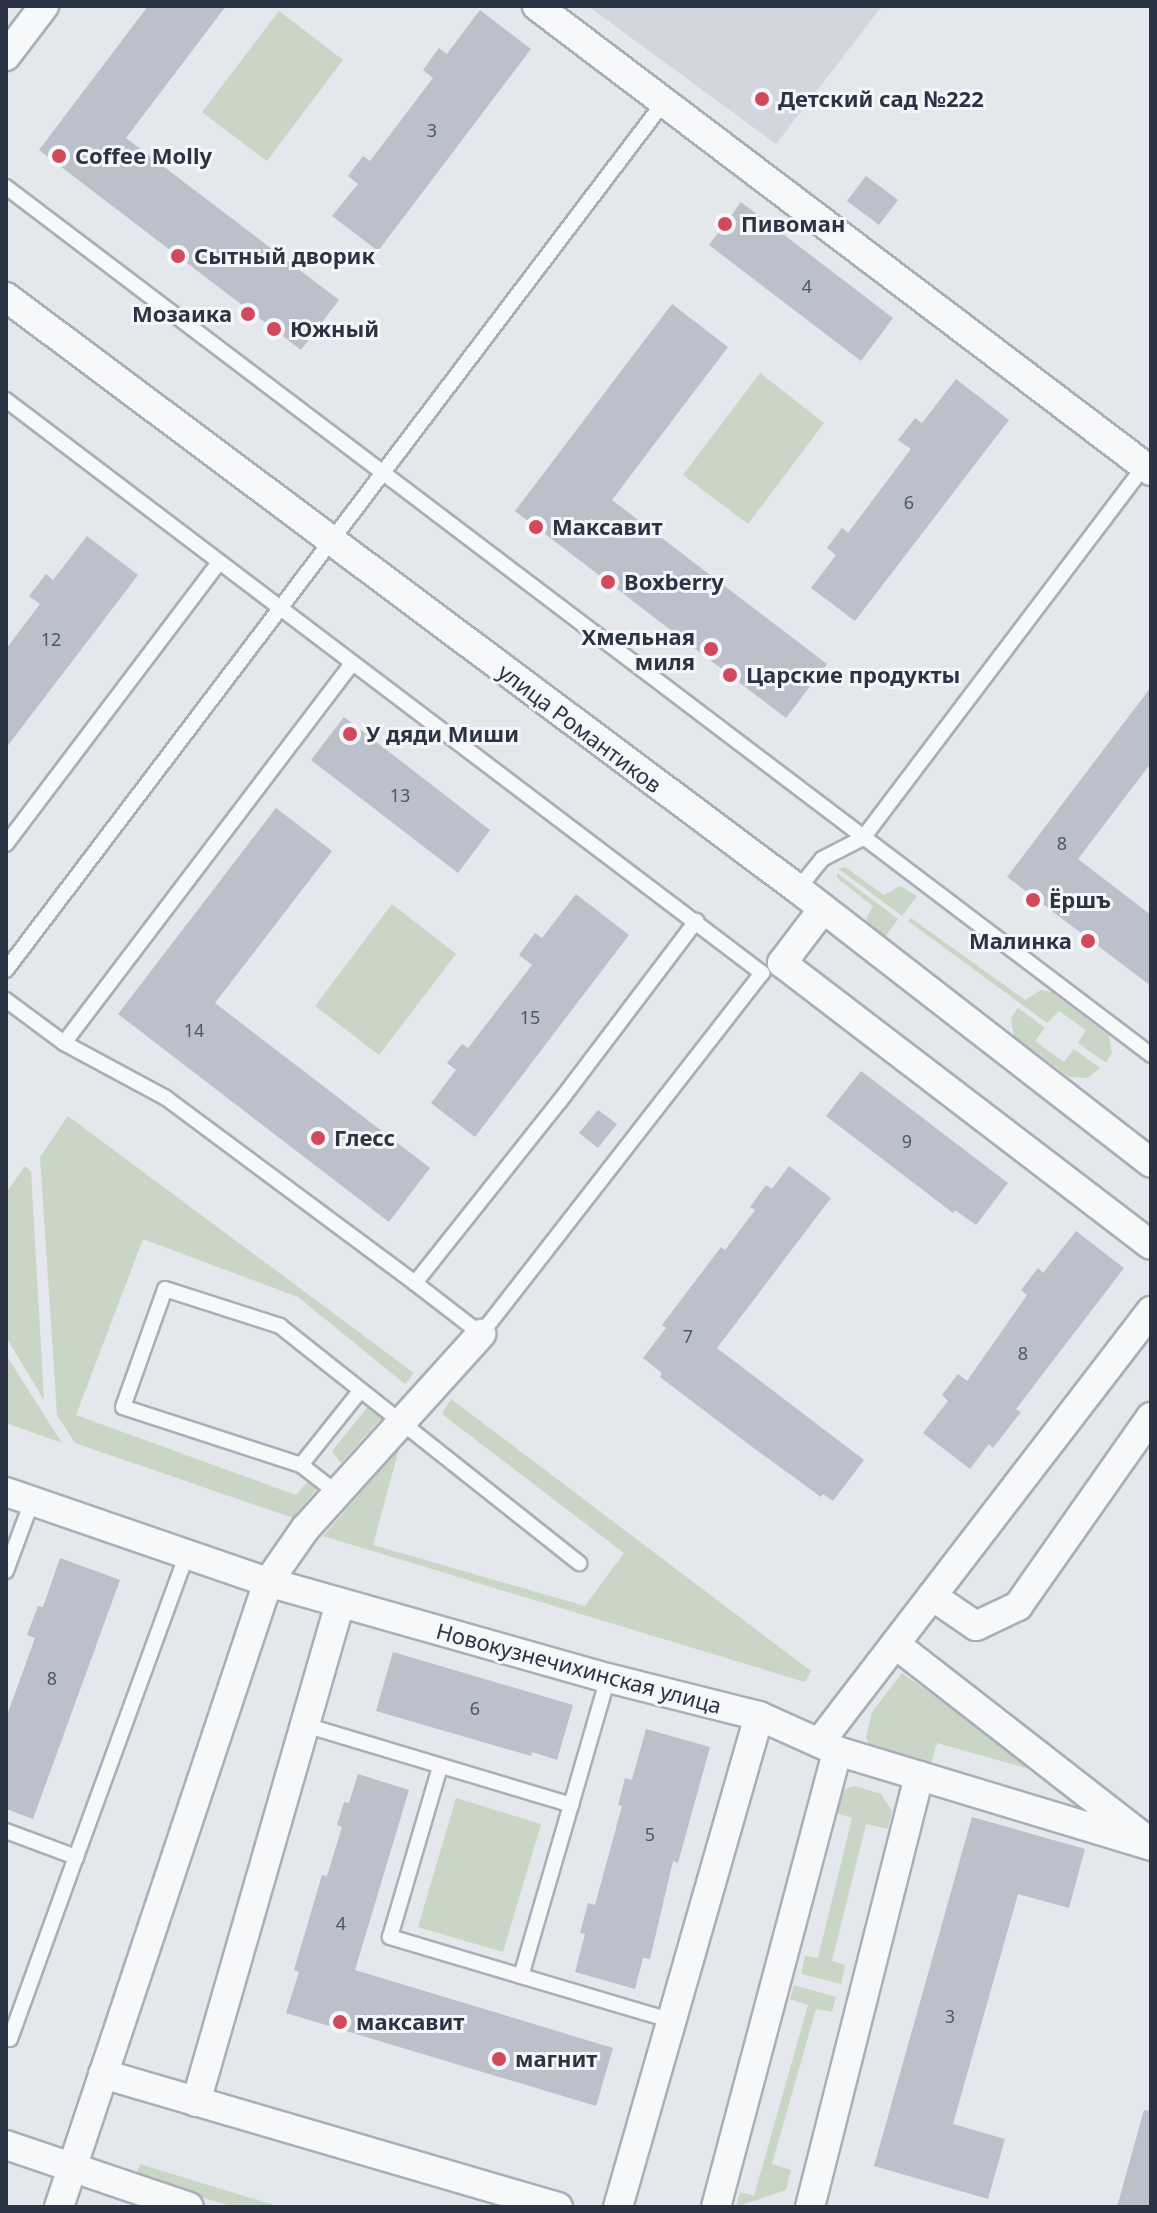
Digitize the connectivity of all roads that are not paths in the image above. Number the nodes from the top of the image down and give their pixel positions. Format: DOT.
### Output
graph roads {
  1 [pos="44,6"];
  2 [pos="537,6"];
  3 [pos="6,56"];
  4 [pos="664,102"];
  5 [pos="6,187"];
  6 [pos="6,297"];
  7 [pos="6,400"];
  8 [pos="1148,469"];
  9 [pos="383,473"];
  10 [pos="330,542"];
  11 [pos="219,562"];
  12 [pos="281,608"];
  13 [pos="352,663"];
  14 [pos="863,838"];
  15 [pos="6,844"];
  16 [pos="798,889"];
  17 [pos="823,909"];
  18 [pos="696,921"];
  19 [pos="6,970"];
  20 [pos="6,1000"];
  21 [pos="64,1043"];
  22 [pos="1151,1055"];
  23 [pos="1151,1163"];
  24 [pos="1151,1245"];
  25 [pos="415,1283"];
  26 [pos="1148,1325"];
  27 [pos="481,1334"];
  28 [pos="360,1391"];
  29 [pos="1151,1417"];
  30 [pos="400,1423"];
  31 [pos="301,1465"];
  32 [pos="337,1493"];
  33 [pos="19,1497"];
  34 [pos="187,1553"];
  35 [pos="579,1563"];
  36 [pos="6,1571"];
  37 [pos="268,1582"];
  38 [pos="932,1596"];
  39 [pos="340,1603"];
  40 [pos="895,1644"];
  41 [pos="608,1678"];
  42 [pos="759,1716"];
  43 [pos="305,1725"];
  44 [pos="828,1747"];
  45 [pos="440,1767"];
  46 [pos="919,1776"];
  47 [pos="571,1805"];
  48 [pos="6,1831"];
  49 [pos="1151,1845"];
  50 [pos="76,1857"];
  51 [pos="521,1976"];
  52 [pos="673,2021"];
  53 [pos="6,2037"];
  54 [pos="103,2074"];
  55 [pos="196,2102"];
  56 [pos="6,2145"];
  57 [pos="69,2169"];
  58 [pos="59,2207"];
  59 [pos="189,2207"];
  60 [pos="558,2207"];
  61 [pos="618,2207"];
  62 [pos="716,2207"];
  63 [pos="810,2207"];
  1 -- 3 [label="street"];
  2 -- 4 [label="street"];
  4 -- 8 [label="street"];
  4 -- 9 [label="lane"];
  5 -- 9 [label="lane"];
  6 -- 10 [label="street, улица Романтиков"];
  7 -- 11 [label="lane"];
  8 -- 14 [label="lane"];
  9 -- 10 [label="lane"];
  9 -- 14 [label="lane"];
  10 -- 12 [label="lane"];
  10 -- 16 [label="street, улица Романтиков"];
  11 -- 12 [label="lane"];
  11 -- 15 [label="lane"];
  12 -- 13 [label="lane"];
  12 -- 19 [label="lane"];
  13 -- 18 [label="lane"];
  13 -- 21 [label="lane"];
  14 -- 16 [label="lane"];
  14 -- 22 [label="lane"];
  16 -- 17 [label="street, улица Романтиков"];
  17 -- 23 [label="street, улица Романтиков"];
  17 -- 24 [label="street"];
  18 -- 25 [label="lane"];
  18 -- 27 [label="lane"];
  20 -- 21 [label="lane"];
  21 -- 25 [label="lane"];
  25 -- 27 [label="lane"];
  26 -- 38 [label="street"];
  27 -- 30 [label="street"];
  28 -- 30 [label="lane"];
  28 -- 31 [label="lane"];
  28 -- 31 [label="lane"];
  29 -- 38 [label="street"];
  30 -- 32 [label="street"];
  30 -- 35 [label="lane"];
  31 -- 32 [label="lane"];
  32 -- 37 [label="street"];
  33 -- 34 [label="street, Новокузнечихинская улица"];
  33 -- 36 [label="lane"];
  34 -- 37 [label="street, Новокузнечихинская улица"];
  34 -- 50 [label="lane"];
  37 -- 39 [label="street, Новокузнечихинская улица"];
  37 -- 54 [label="street"];
  38 -- 40 [label="street"];
  39 -- 41 [label="street, Новокузнечихинская улица"];
  39 -- 43 [label="street"];
  40 -- 44 [label="street"];
  40 -- 49 [label="street"];
  41 -- 42 [label="street, Новокузнечихинская улица"];
  41 -- 47 [label="lane"];
  42 -- 44 [label="street, Новокузнечихинская улица"];
  42 -- 52 [label="street"];
  43 -- 45 [label="lane"];
  43 -- 55 [label="street"];
  44 -- 46 [label="street, Новокузнечихинская улица"];
  44 -- 62 [label="street"];
  45 -- 47 [label="lane"];
  45 -- 51 [label="lane"];
  46 -- 49 [label="street, Новокузнечихинская улица"];
  46 -- 63 [label="street"];
  47 -- 51 [label="lane"];
  48 -- 50 [label="lane"];
  50 -- 53 [label="lane"];
  51 -- 52 [label="lane"];
  52 -- 61 [label="street"];
  54 -- 55 [label="street"];
  54 -- 57 [label="street"];
  55 -- 60 [label="street"];
  56 -- 57 [label="street"];
  57 -- 58 [label="street"];
  57 -- 59 [label="street"];
}
